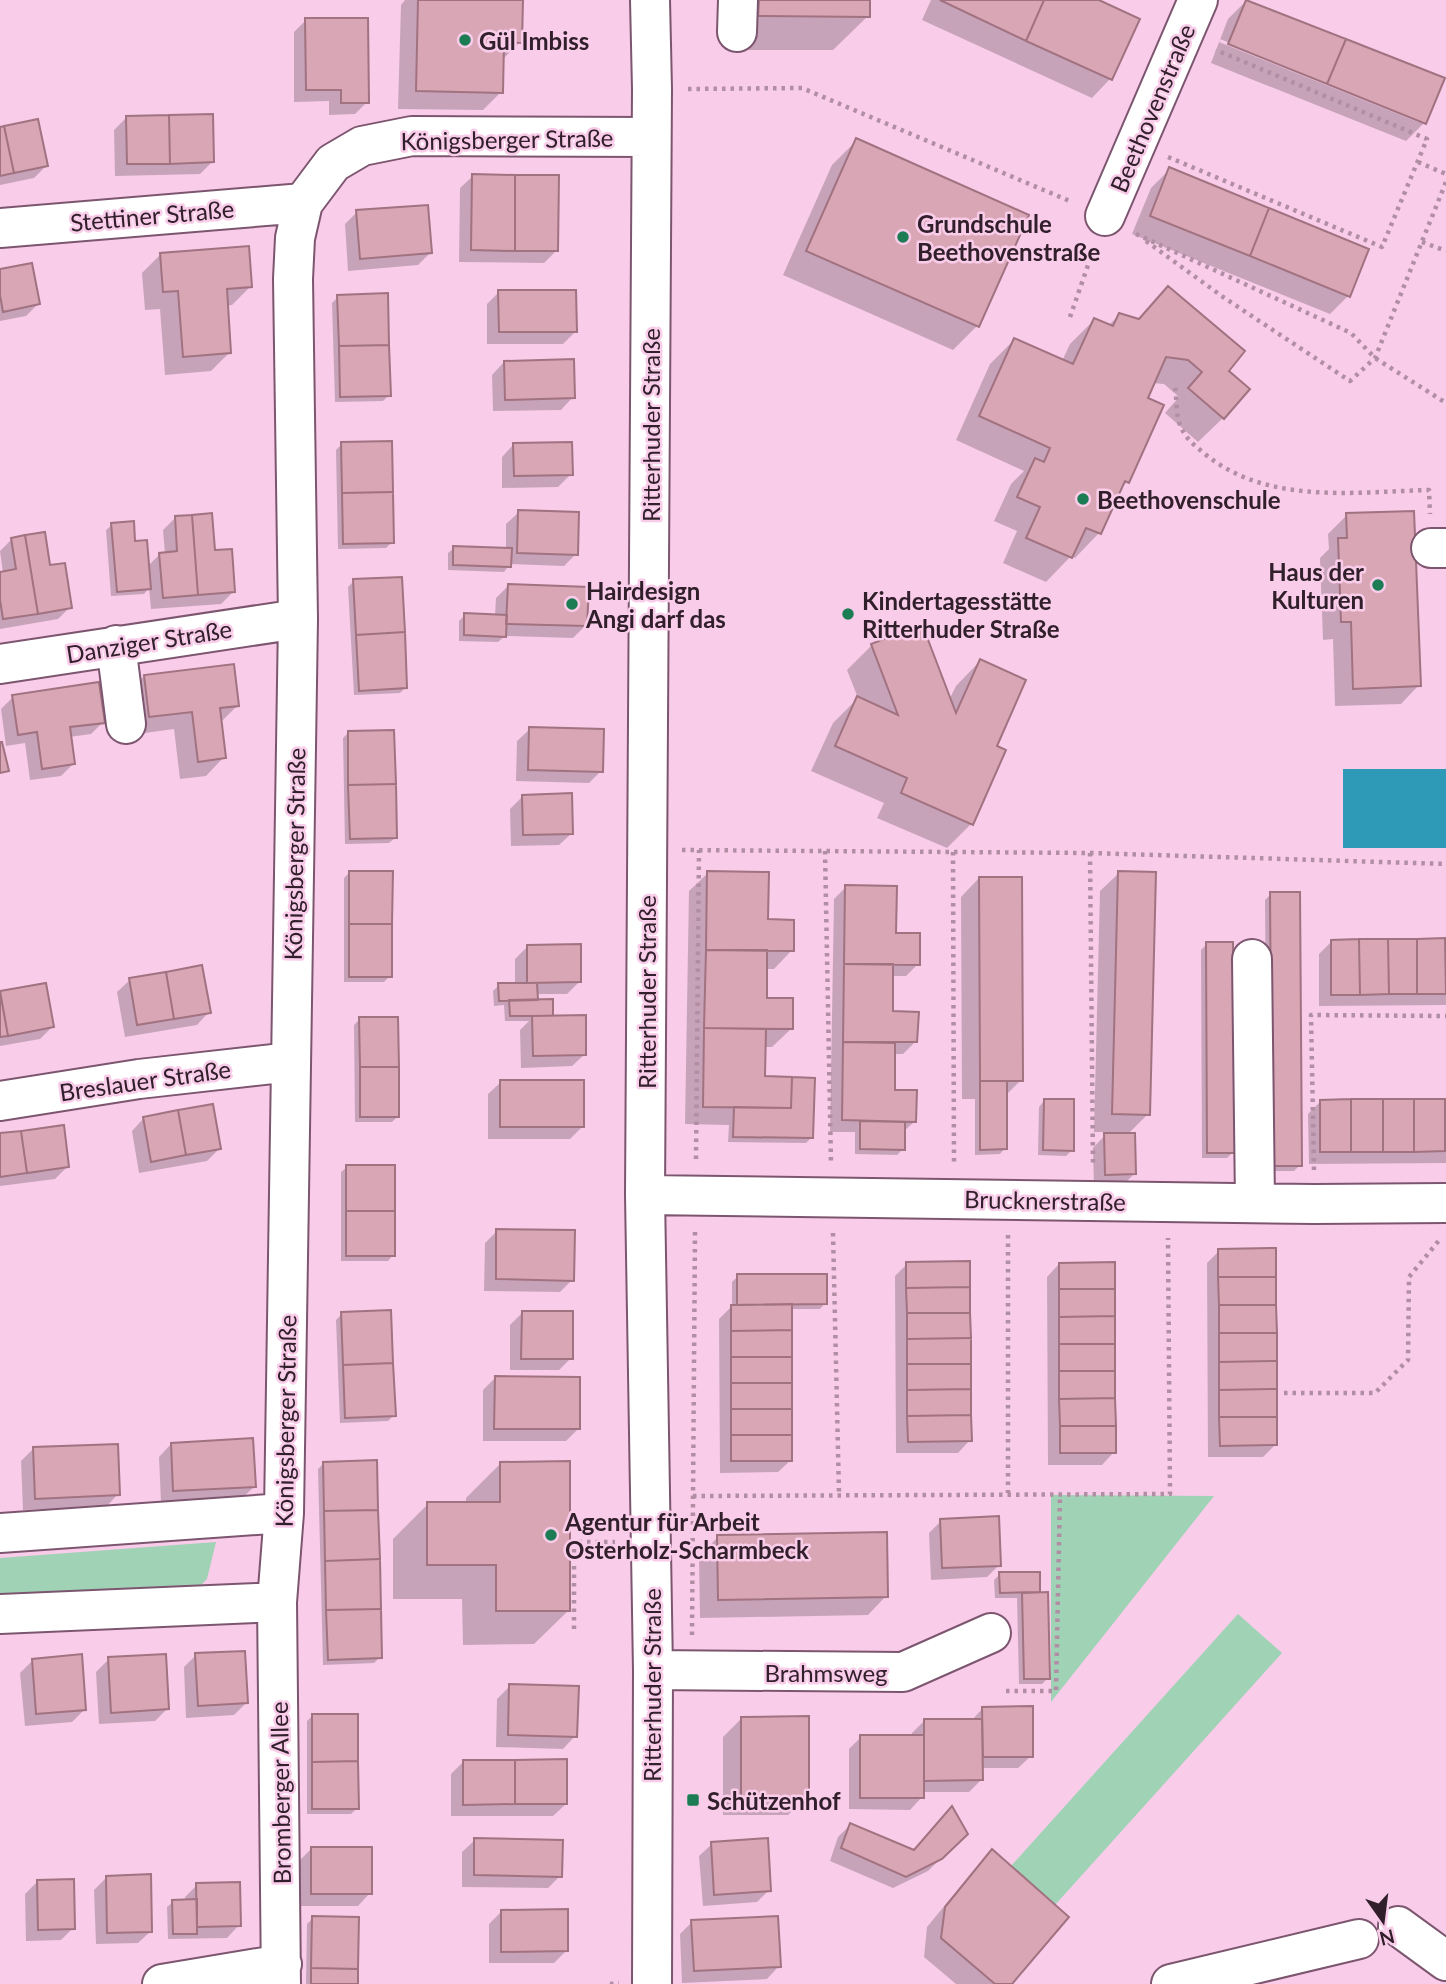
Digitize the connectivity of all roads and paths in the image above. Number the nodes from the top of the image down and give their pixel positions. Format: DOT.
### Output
graph roads {
  1 [pos="650,0"];
  2 [pos="1198,0"];
  3 [pos="1182,36"];
  4 [pos="652,89"];
  5 [pos="651,137"];
  6 [pos="1136,144"];
  7 [pos="1418,162"];
  8 [pos="1446,174"];
  9 [pos="1446,182"];
  10 [pos="303,203"];
  11 [pos="1121,225"];
  12 [pos="0,228"];
  13 [pos="1422,242"];
  14 [pos="1446,251"];
  15 [pos="1070,317"];
  16 [pos="1375,358"];
  17 [pos="1175,388"];
  18 [pos="1446,403"];
  19 [pos="1439,548"];
  20 [pos="298,619"];
  21 [pos="116,645"];
  22 [pos="0,664"];
  23 [pos="126,724"];
  24 [pos="699,850"];
  25 [pos="647,851"];
  26 [pos="953,852"];
  27 [pos="1090,853"];
  28 [pos="1446,864"];
  29 [pos="1252,959"];
  30 [pos="1446,1016"];
  31 [pos="290,1062"];
  32 [pos="0,1101"];
  33 [pos="645,1195"];
  34 [pos="696,1195"];
  35 [pos="954,1199"];
  36 [pos="1008,1200"];
  37 [pos="1093,1200"];
  38 [pos="1168,1202"];
  39 [pos="1255,1203"];
  40 [pos="1446,1203"];
  41 [pos="1314,1204"];
  42 [pos="1446,1232"];
  43 [pos="1284,1393"];
  44 [pos="1008,1493"];
  45 [pos="1060,1494"];
  46 [pos="693,1496"];
  47 [pos="284,1513"];
  48 [pos="0,1534"];
  49 [pos="650,1542"];
  50 [pos="277,1602"];
  51 [pos="0,1614"];
  52 [pos="574,1629"];
  53 [pos="990,1633"];
  54 [pos="653,1670"];
  55 [pos="692,1671"];
  56 [pos="1006,1691"];
  57 [pos="1398,1926"];
  58 [pos="1359,1939"];
  59 [pos="1446,1961"];
  60 [pos="282,1974"];
  61 [pos="162,1984"];
  62 [pos="652,1984"];
  63 [pos="1171,1984"];
  1 -- 4 [label="street, Ritterhuder Straße"];
  2 -- 3 [label="street, Beethovenstraße"];
  3 -- 6 [label="street, Beethovenstraße"];
  3 -- 7 [label="path"];
  4 -- 5 [label="street, Ritterhuder Straße"];
  4 -- 11 [label="path"];
  5 -- 10 [label="street, Königsberger Straße"];
  5 -- 25 [label="street, Ritterhuder Straße"];
  6 -- 7 [label="path"];
  6 -- 11 [label="street, Beethovenstraße"];
  7 -- 8 [label="path"];
  9 -- 13 [label="path"];
  10 -- 12 [label="street, Stettiner Straße"];
  10 -- 20 [label="street, Königsberger Straße"];
  11 -- 15 [label="path"];
  11 -- 16 [label="path"];
  11 -- 16 [label="path"];
  13 -- 14 [label="path"];
  13 -- 16 [label="path"];
  16 -- 18 [label="path"];
  17 -- 19 [label="path"];
  20 -- 21 [label="street, Danziger Straße"];
  20 -- 31 [label="street, Königsberger Straße"];
  21 -- 22 [label="street, Danziger Straße"];
  21 -- 23 [label="street"];
  24 -- 25 [label="path"];
  24 -- 26 [label="path"];
  24 -- 34 [label="path"];
  25 -- 33 [label="street, Ritterhuder Straße"];
  26 -- 27 [label="path"];
  26 -- 35 [label="path"];
  27 -- 28 [label="path"];
  27 -- 37 [label="path"];
  29 -- 39 [label="street"];
  30 -- 41 [label="path"];
  31 -- 32 [label="street, Breslauer Straße"];
  31 -- 47 [label="street, Königsberger Straße"];
  33 -- 34 [label="street, Brucknerstraße"];
  33 -- 49 [label="street, Ritterhuder Straße"];
  34 -- 35 [label="street, Brucknerstraße"];
  34 -- 46 [label="path"];
  35 -- 36 [label="street, Brucknerstraße"];
  36 -- 37 [label="street, Brucknerstraße"];
  36 -- 44 [label="path"];
  37 -- 38 [label="street, Brucknerstraße"];
  38 -- 39 [label="street, Brucknerstraße"];
  38 -- 45 [label="path"];
  39 -- 41 [label="street, Brucknerstraße"];
  40 -- 41 [label="street, Brucknerstraße"];
  42 -- 43 [label="path"];
  44 -- 45 [label="path"];
  44 -- 46 [label="path"];
  45 -- 56 [label="path"];
  46 -- 55 [label="path"];
  47 -- 48 [label="street"];
  47 -- 50 [label="street, Königsberger Straße"];
  49 -- 52 [label="path"];
  49 -- 54 [label="street, Ritterhuder Straße"];
  50 -- 51 [label="street"];
  50 -- 60 [label="street, Bromberger Allee"];
  53 -- 55 [label="street, Brahmsweg"];
  54 -- 55 [label="street, Brahmsweg"];
  54 -- 62 [label="street, Ritterhuder Straße"];
  57 -- 59 [label="street"];
  58 -- 63 [label="street"];
  60 -- 61 [label="street"];
}
